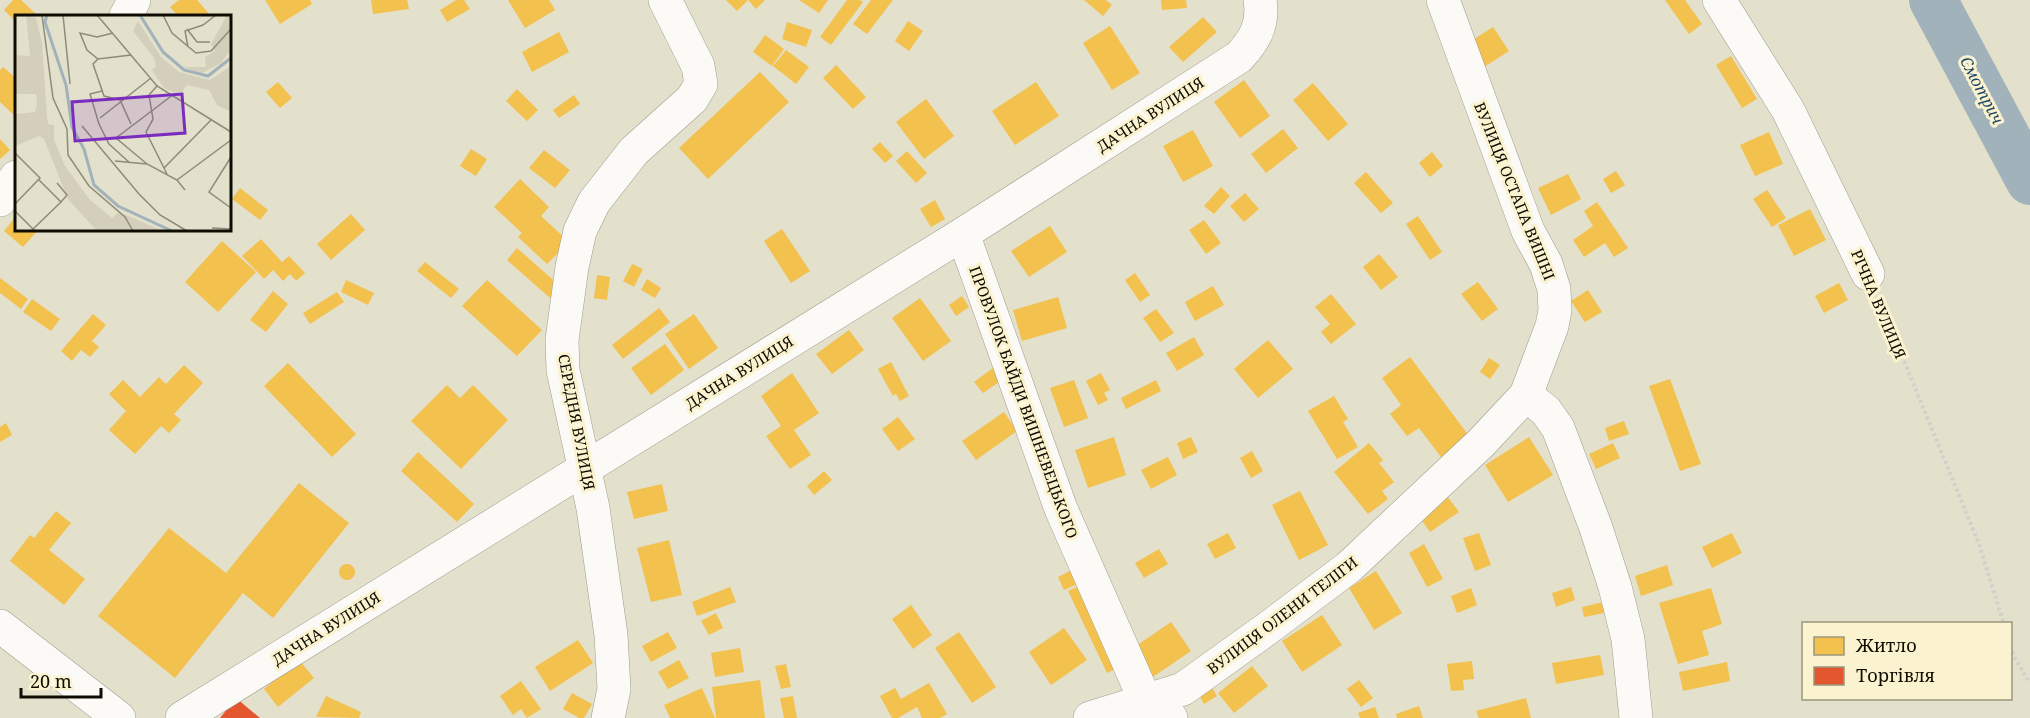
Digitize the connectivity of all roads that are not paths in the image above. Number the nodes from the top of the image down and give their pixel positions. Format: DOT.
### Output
graph roads {
  1 [pos="134,0"];
  2 [pos="665,0"];
  3 [pos="1260,0"];
  4 [pos="1443,0"];
  5 [pos="1719,0"];
  6 [pos="126,15"];
  7 [pos="15,178"];
  8 [pos="0,200"];
  9 [pos="963,234"];
  10 [pos="1868,274"];
  11 [pos="1526,395"];
  12 [pos="584,467"];
  13 [pos="0,626"];
  14 [pos="1158,709"];
  15 [pos="119,718"];
  16 [pos="182,718"];
  17 [pos="608,718"];
  18 [pos="1090,718"];
  19 [pos="1636,718"];
  1 -- 6 [label="street"];
  2 -- 12 [label="street, СЕРЕДНЯ ВУЛИЦЯ"];
  3 -- 9 [label="street, ДАЧНА ВУЛИЦЯ"];
  4 -- 11 [label="street, ВУЛИЦЯ ОСТАПА ВИШНІ"];
  5 -- 10 [label="street, РІЧНА ВУЛИЦЯ"];
  7 -- 8 [label="street"];
  9 -- 12 [label="street, ДАЧНА ВУЛИЦЯ"];
  9 -- 14 [label="street, ПРОВУЛОК БАЙДИ ВИШНЕВЕЦЬКОГО"];
  11 -- 14 [label="street, ВУЛИЦЯ ОЛЕНИ ТЕЛІГИ"];
  11 -- 19 [label="street"];
  12 -- 16 [label="street, ДАЧНА ВУЛИЦЯ"];
  12 -- 17 [label="street, СЕРЕДНЯ ВУЛИЦЯ"];
  13 -- 15 [label="street"];
  14 -- 18 [label="street, ВУЛИЦЯ ОЛЕНИ ТЕЛІГИ"];
}
